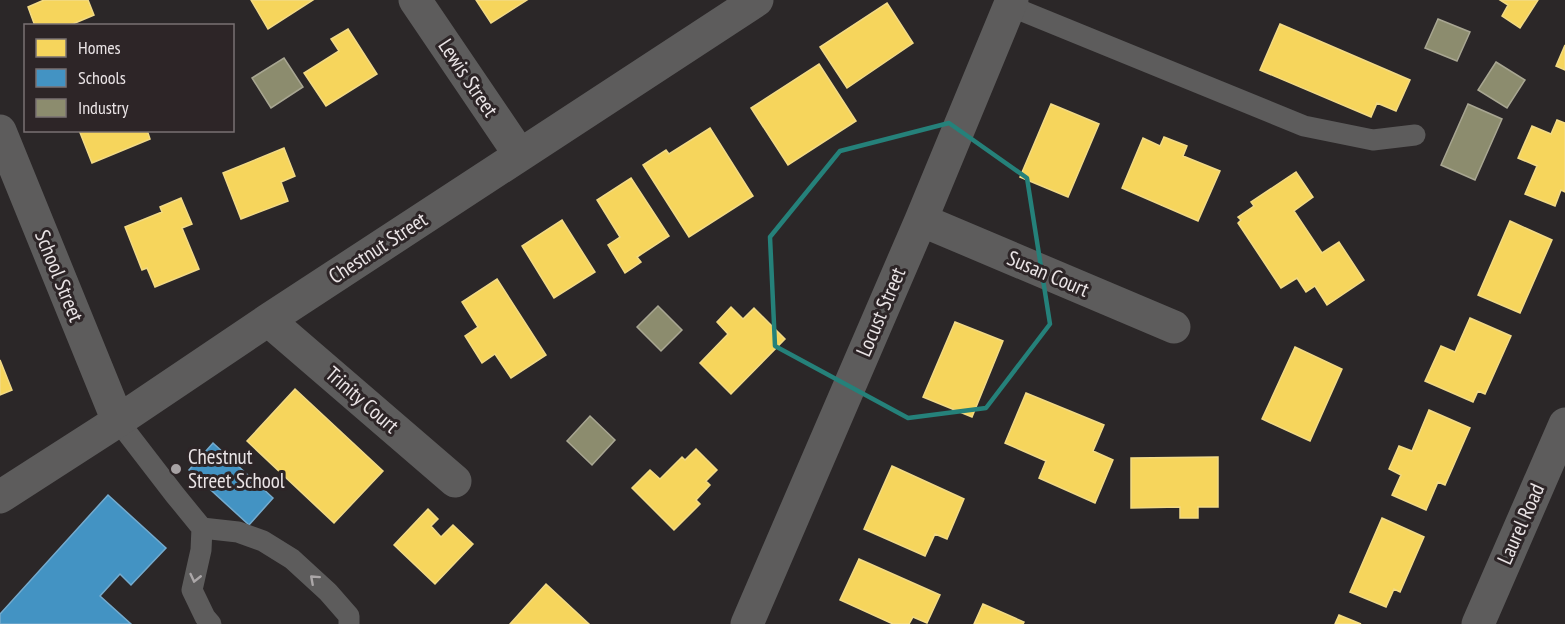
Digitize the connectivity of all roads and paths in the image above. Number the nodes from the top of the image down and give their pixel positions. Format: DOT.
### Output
graph roads {
  1 [pos="415,0"];
  2 [pos="757,0"];
  3 [pos="1011,3"];
  4 [pos="0,131"];
  5 [pos="1415,135"];
  6 [pos="520,155"];
  7 [pos="921,220"];
  8 [pos="268,320"];
  9 [pos="1174,327"];
  10 [pos="118,421"];
  11 [pos="1565,424"];
  12 [pos="455,481"];
  13 [pos="0,497"];
  14 [pos="202,528"];
  15 [pos="211,624"];
  16 [pos="350,624"];
  17 [pos="747,624"];
  18 [pos="1478,624"];
  1 -- 6 [label="street, Lewis Street"];
  2 -- 6 [label="street, Chestnut Street"];
  3 -- 5 [label="lane"];
  3 -- 7 [label="street, Locust Street"];
  4 -- 10 [label="street, School Street"];
  6 -- 8 [label="street, Chestnut Street"];
  7 -- 9 [label="street, Susan Court"];
  7 -- 17 [label="street, Locust Street"];
  8 -- 10 [label="street, Chestnut Street"];
  8 -- 12 [label="street, Trinity Court"];
  10 -- 13 [label="street, Chestnut Street"];
  10 -- 14 [label="lane"];
  11 -- 18 [label="street, Laurel Road"];
  14 -- 15 [label="lane, one-way"];
  16 -- 14 [label="lane, one-way"];
}
